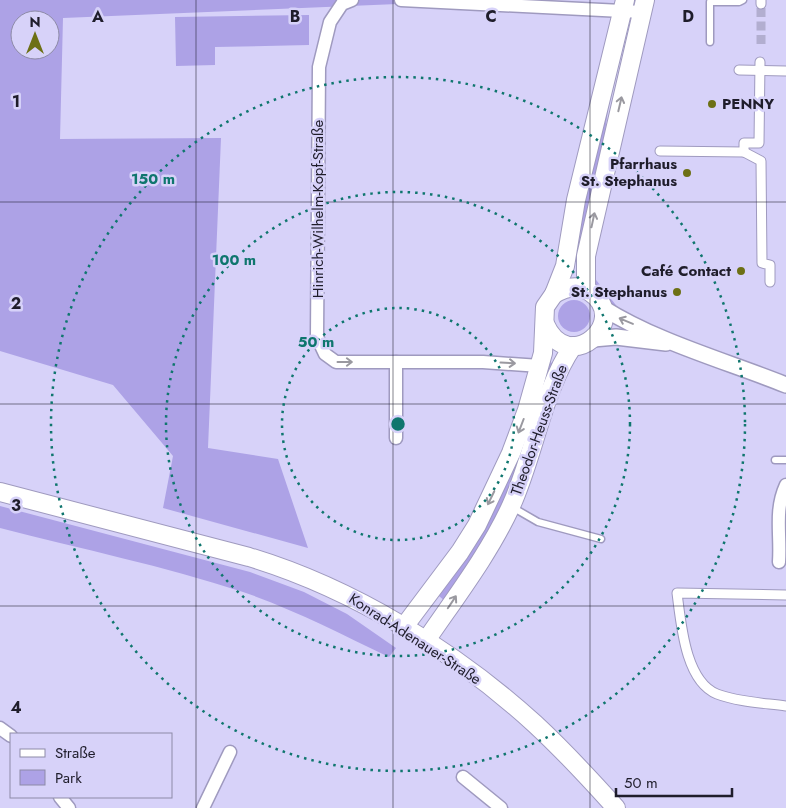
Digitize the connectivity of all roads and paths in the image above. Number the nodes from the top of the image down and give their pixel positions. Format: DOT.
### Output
graph roads {
  1 [pos="352,0"];
  2 [pos="401,0"];
  3 [pos="742,0"];
  4 [pos="624,6"];
  5 [pos="644,6"];
  6 [pos="710,42"];
  7 [pos="760,66"];
  8 [pos="739,70"];
  9 [pos="786,70"];
  10 [pos="660,152"];
  11 [pos="744,152"];
  12 [pos="770,282"];
  13 [pos="586,289"];
  14 [pos="554,294"];
  15 [pos="603,308"];
  16 [pos="545,324"];
  17 [pos="593,339"];
  18 [pos="573,346"];
  19 [pos="683,346"];
  20 [pos="396,362"];
  21 [pos="540,366"];
  22 [pos="754,372"];
  23 [pos="786,385"];
  24 [pos="786,389"];
  25 [pos="396,438"];
  26 [pos="775,460"];
  27 [pos="786,460"];
  28 [pos="786,485"];
  29 [pos="0,492"];
  30 [pos="511,506"];
  31 [pos="601,540"];
  32 [pos="779,562"];
  33 [pos="786,595"];
  34 [pos="403,628"];
  35 [pos="425,642"];
  36 [pos="786,706"];
  37 [pos="230,752"];
  38 [pos="463,777"];
  39 [pos="61,798"];
  40 [pos="69,808"];
  41 [pos="203,808"];
  42 [pos="501,808"];
  43 [pos="616,808"];
  1 -- 20 [label="street, Hinrich-Wilhelm-Kopf-Straße, one-way"];
  2 -- 4 [label="street"];
  3 -- 6 [label="lane"];
  4 -- 5 [label="street"];
  4 -- 14 [label="main road, Theodor-Heuss-Straße"];
  13 -- 5 [label="main road, one-way"];
  7 -- 8 [label="street"];
  7 -- 9 [label="street"];
  7 -- 11 [label="street"];
  10 -- 11 [label="street"];
  11 -- 12 [label="street"];
  13 -- 14 [label="main road"];
  13 -- 15 [label="main road"];
  14 -- 16 [label="main road, Theodor-Heuss-Straße"];
  15 -- 17 [label="main road"];
  19 -- 15 [label="street, one-way"];
  16 -- 18 [label="main road, Theodor-Heuss-Straße"];
  16 -- 21 [label="main road, Theodor-Heuss-Straße"];
  17 -- 18 [label="main road, Theodor-Heuss-Straße"];
  17 -- 19 [label="street"];
  18 -- 30 [label="main road, Theodor-Heuss-Straße"];
  19 -- 22 [label="street"];
  20 -- 21 [label="street, Hinrich-Wilhelm-Kopf-Straße, one-way"];
  20 -- 25 [label="street"];
  21 -- 34 [label="main road, Theodor-Heuss-Straße, one-way"];
  22 -- 23 [label="street"];
  22 -- 24 [label="street"];
  26 -- 27 [label="lane"];
  28 -- 32 [label="street"];
  29 -- 34 [label="main road, Konrad-Adenauer-Straße"];
  30 -- 31 [label="lane"];
  35 -- 30 [label="main road, Theodor-Heuss-Straße, one-way"];
  33 -- 36 [label="street"];
  34 -- 35 [label="main road, Konrad-Adenauer-Straße"];
  35 -- 43 [label="main road, Konrad-Adenauer-Straße"];
  37 -- 41 [label="street"];
  38 -- 42 [label="street"];
  39 -- 40 [label="street"];
}
